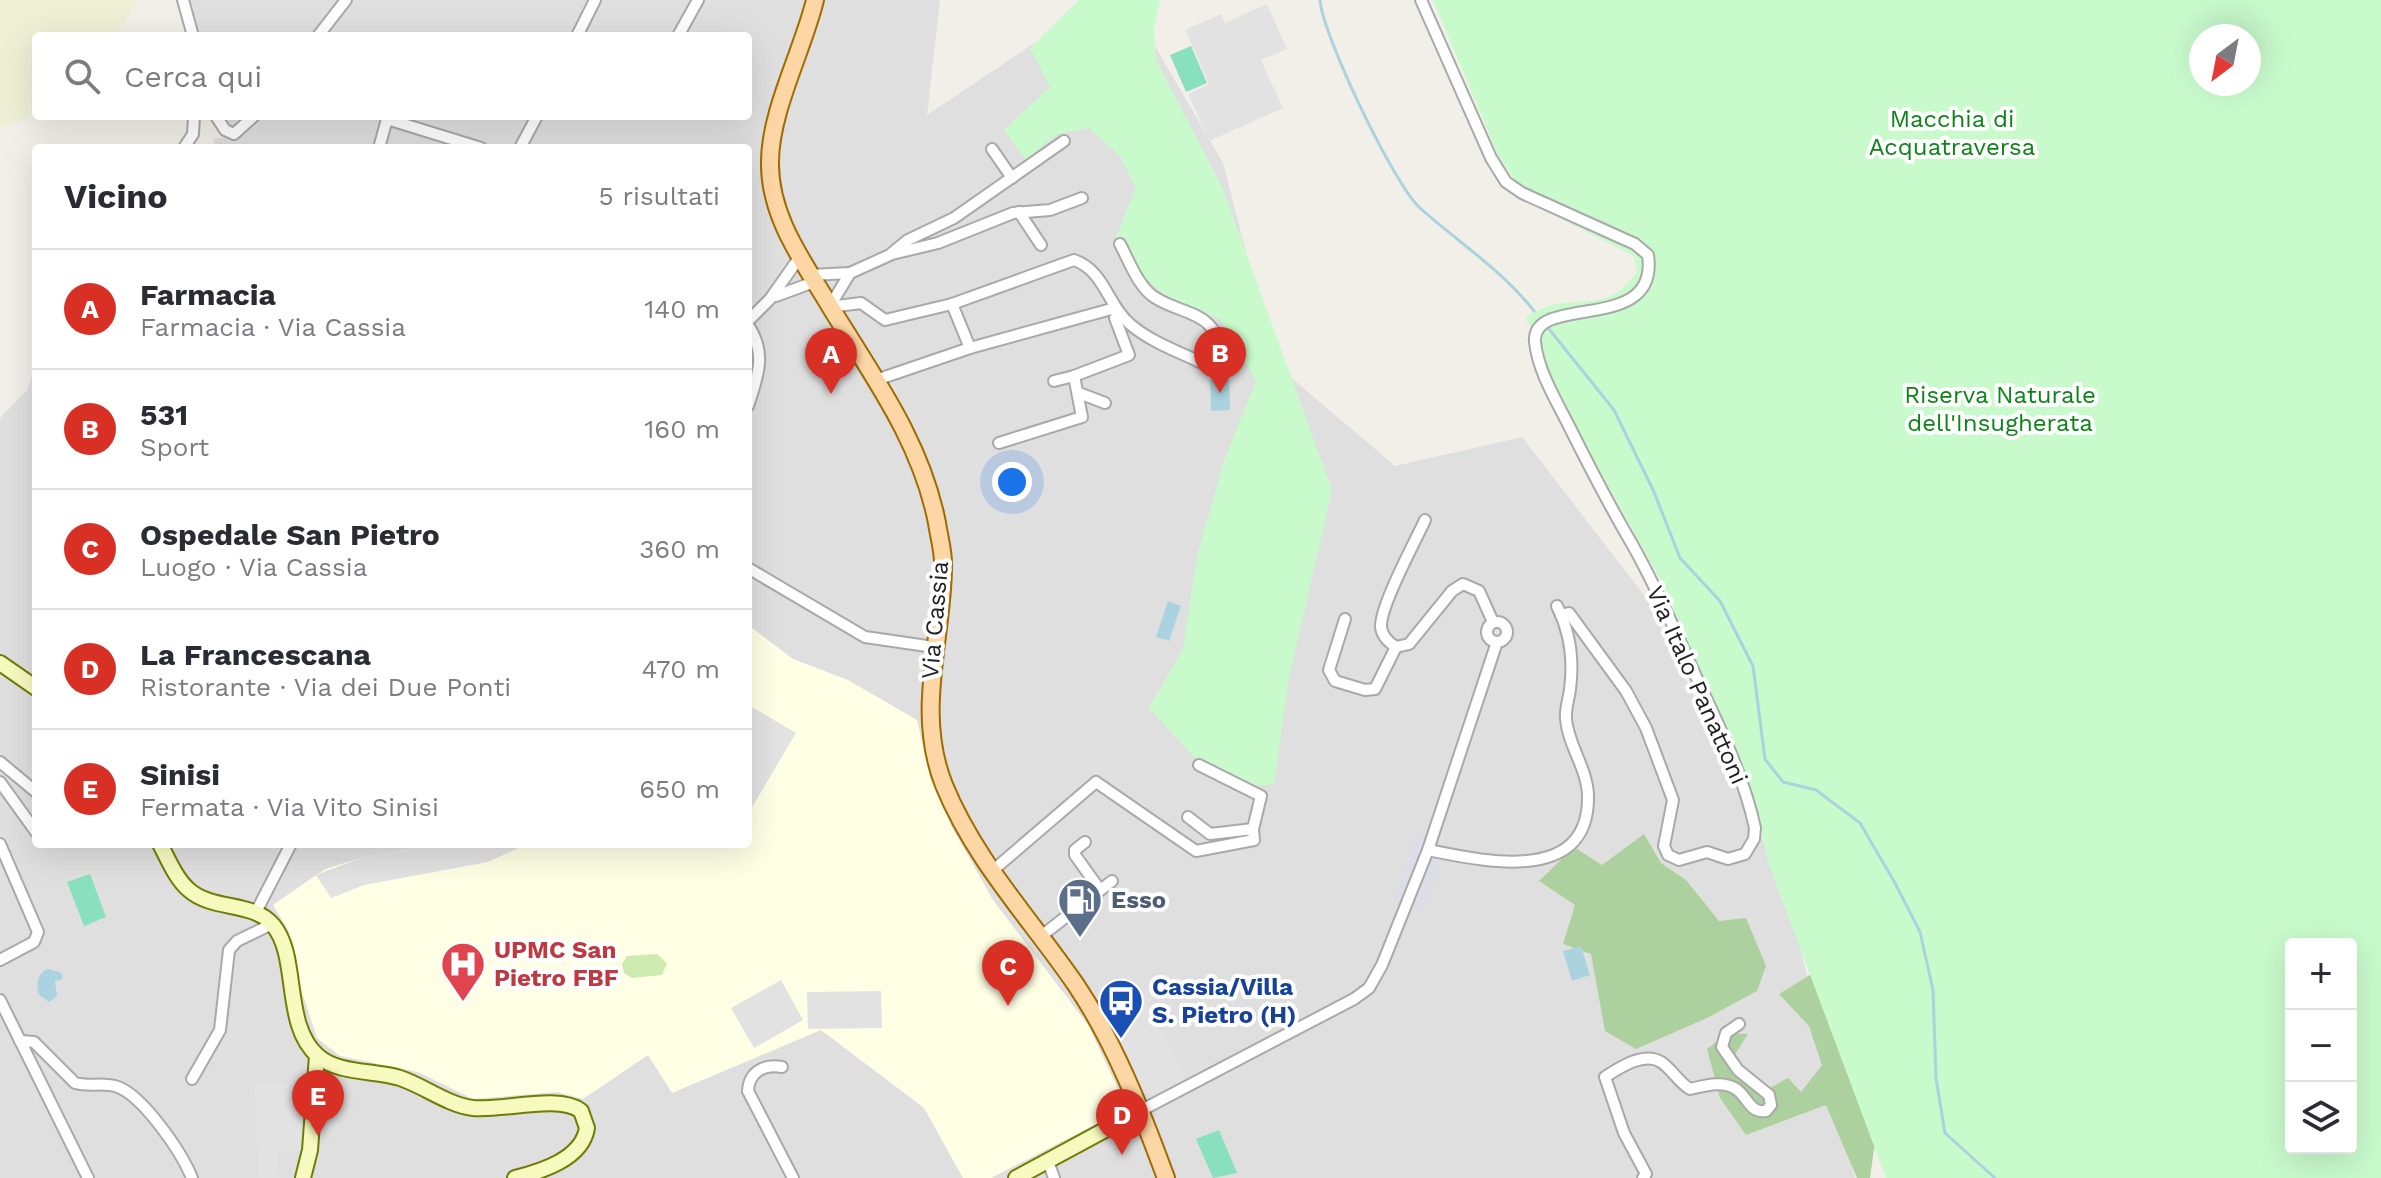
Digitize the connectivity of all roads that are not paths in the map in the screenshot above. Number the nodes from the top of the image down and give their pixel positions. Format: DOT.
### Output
graph roads {
  1 [pos="183,0"];
  2 [pos="346,0"];
  3 [pos="595,0"];
  4 [pos="698,0"];
  5 [pos="815,0"];
  6 [pos="1423,1"];
  7 [pos="192,32"];
  8 [pos="321,32"];
  9 [pos="579,32"];
  10 [pos="680,32"];
  11 [pos="194,120"];
  12 [pos="219,120"];
  13 [pos="250,120"];
  14 [pos="382,120"];
  15 [pos="389,120"];
  16 [pos="535,120"];
  17 [pos="1064,141"];
  18 [pos="187,144"];
  19 [pos="379,144"];
  20 [pos="468,144"];
  21 [pos="522,144"];
  22 [pos="992,149"];
  23 [pos="1050,152"];
  24 [pos="1058,163"];
  25 [pos="1012,178"];
  26 [pos="1082,198"];
  27 [pos="1019,212"];
  28 [pos="1120,244"];
  29 [pos="1041,245"];
  30 [pos="892,254"];
  31 [pos="799,258"];
  32 [pos="850,273"];
  33 [pos="811,278"];
  34 [pos="770,299"];
  35 [pos="952,304"];
  36 [pos="830,306"];
  37 [pos="1117,311"];
  38 [pos="752,319"];
  39 [pos="752,331"];
  40 [pos="970,348"];
  41 [pos="1074,376"];
  42 [pos="876,380"];
  43 [pos="1054,381"];
  44 [pos="752,393"];
  45 [pos="1079,393"];
  46 [pos="1105,403"];
  47 [pos="999,443"];
  48 [pos="1425,520"];
  49 [pos="752,570"];
  50 [pos="1345,619"];
  51 [pos="934,647"];
  52 [pos="1396,647"];
  53 [pos="0,663"];
  54 [pos="32,685"];
  55 [pos="0,762"];
  56 [pos="1199,765"];
  57 [pos="0,782"];
  58 [pos="32,789"];
  59 [pos="1188,817"];
  60 [pos="32,826"];
  61 [pos="1253,829"];
  62 [pos="1085,842"];
  63 [pos="0,844"];
  64 [pos="162,848"];
  65 [pos="289,848"];
  66 [pos="1428,850"];
  67 [pos="991,872"];
  68 [pos="1112,881"];
  69 [pos="1100,890"];
  70 [pos="256,912"];
  71 [pos="272,924"];
  72 [pos="1040,937"];
  73 [pos="0,960"];
  74 [pos="0,1000"];
  75 [pos="1739,1024"];
  76 [pos="20,1041"];
  77 [pos="317,1056"];
  78 [pos="782,1067"];
  79 [pos="192,1079"];
  80 [pos="1140,1111"];
  81 [pos="1048,1161"];
  82 [pos="88,1178"];
  83 [pos="192,1178"];
  84 [pos="303,1178"];
  85 [pos="515,1178"];
  86 [pos="793,1178"];
  87 [pos="1016,1178"];
  88 [pos="1054,1178"];
  89 [pos="1166,1178"];
  90 [pos="1643,1178"];
  1 -- 7 [label="street"];
  2 -- 8 [label="street"];
  3 -- 9 [label="street"];
  4 -- 10 [label="street"];
  5 -- 31 [label="main road, Via Cassia"];
  6 -- 66 [label="street, Via Italo Panattoni"];
  11 -- 18 [label="street"];
  12 -- 13 [label="street"];
  14 -- 19 [label="street"];
  15 -- 20 [label="street"];
  16 -- 21 [label="street"];
  17 -- 23 [label="street"];
  22 -- 25 [label="street"];
  23 -- 24 [label="street"];
  23 -- 25 [label="street"];
  25 -- 30 [label="street"];
  26 -- 27 [label="street"];
  27 -- 29 [label="street"];
  27 -- 30 [label="street"];
  28 -- 37 [label="street"];
  30 -- 32 [label="street"];
  31 -- 33 [label="main road, Via Cassia"];
  31 -- 34 [label="street"];
  32 -- 33 [label="street"];
  32 -- 36 [label="street"];
  33 -- 34 [label="street"];
  33 -- 36 [label="main road, Via Cassia"];
  34 -- 38 [label="street"];
  35 -- 36 [label="street"];
  35 -- 37 [label="street"];
  35 -- 40 [label="street"];
  36 -- 42 [label="main road, Via Cassia"];
  37 -- 40 [label="street"];
  37 -- 41 [label="street"];
  39 -- 44 [label="street"];
  40 -- 42 [label="street"];
  41 -- 43 [label="street"];
  41 -- 45 [label="street"];
  42 -- 51 [label="main road, Via Cassia"];
  45 -- 46 [label="street"];
  45 -- 47 [label="street"];
  48 -- 52 [label="street"];
  49 -- 51 [label="street"];
  50 -- 52 [label="street"];
  51 -- 67 [label="main road, Via Cassia"];
  52 -- 66 [label="street"];
  53 -- 54 [label="street"];
  55 -- 58 [label="street"];
  56 -- 61 [label="street"];
  57 -- 60 [label="street"];
  59 -- 61 [label="street"];
  61 -- 67 [label="street"];
  62 -- 69 [label="street"];
  63 -- 73 [label="street"];
  64 -- 70 [label="street"];
  65 -- 70 [label="street"];
  66 -- 80 [label="street"];
  67 -- 72 [label="main road, Via Cassia"];
  68 -- 69 [label="street"];
  69 -- 72 [label="street"];
  70 -- 71 [label="street"];
  71 -- 77 [label="street"];
  71 -- 79 [label="street"];
  72 -- 80 [label="main road, Via Cassia"];
  74 -- 76 [label="street"];
  75 -- 90 [label="street"];
  76 -- 82 [label="street"];
  76 -- 83 [label="street"];
  77 -- 84 [label="street"];
  77 -- 85 [label="street"];
  78 -- 86 [label="street"];
  80 -- 81 [label="street"];
  80 -- 89 [label="main road, Via Cassia"];
  81 -- 87 [label="street"];
  81 -- 88 [label="street"];
}
